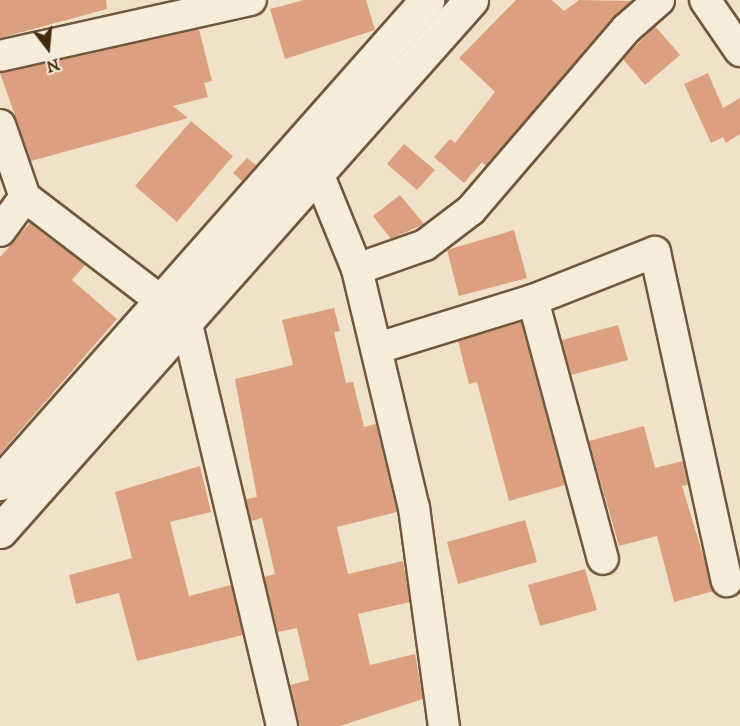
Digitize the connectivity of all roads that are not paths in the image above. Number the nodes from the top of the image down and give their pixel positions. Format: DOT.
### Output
graph roads {
  1 [pos="251,0"];
  2 [pos="390,0"];
  3 [pos="427,0"];
  4 [pos="471,0"];
  5 [pos="660,0"];
  6 [pos="705,0"];
  7 [pos="397,33"];
  8 [pos="740,51"];
  9 [pos="0,56"];
  10 [pos="410,69"];
  11 [pos="0,125"];
  12 [pos="317,171"];
  13 [pos="24,197"];
  14 [pos="0,231"];
  15 [pos="357,269"];
  16 [pos="533,300"];
  17 [pos="175,311"];
  18 [pos="378,348"];
  19 [pos="0,483"];
  20 [pos="0,531"];
  21 [pos="603,559"];
  22 [pos="727,581"];
  23 [pos="282,726"];
  24 [pos="444,726"];
  1 -- 9 [label="street"];
  2 -- 7 [label="main road"];
  3 -- 7 [label="main road"];
  4 -- 10 [label="main road"];
  5 -- 15 [label="street"];
  6 -- 8 [label="street"];
  7 -- 10 [label="main road"];
  7 -- 17 [label="main road"];
  10 -- 12 [label="main road"];
  11 -- 13 [label="street"];
  12 -- 15 [label="street"];
  12 -- 17 [label="main road"];
  13 -- 14 [label="street"];
  13 -- 17 [label="street"];
  15 -- 18 [label="street"];
  16 -- 18 [label="street"];
  16 -- 21 [label="street"];
  16 -- 22 [label="street"];
  17 -- 19 [label="main road"];
  17 -- 20 [label="main road"];
  17 -- 23 [label="street"];
  18 -- 24 [label="street"];
}
